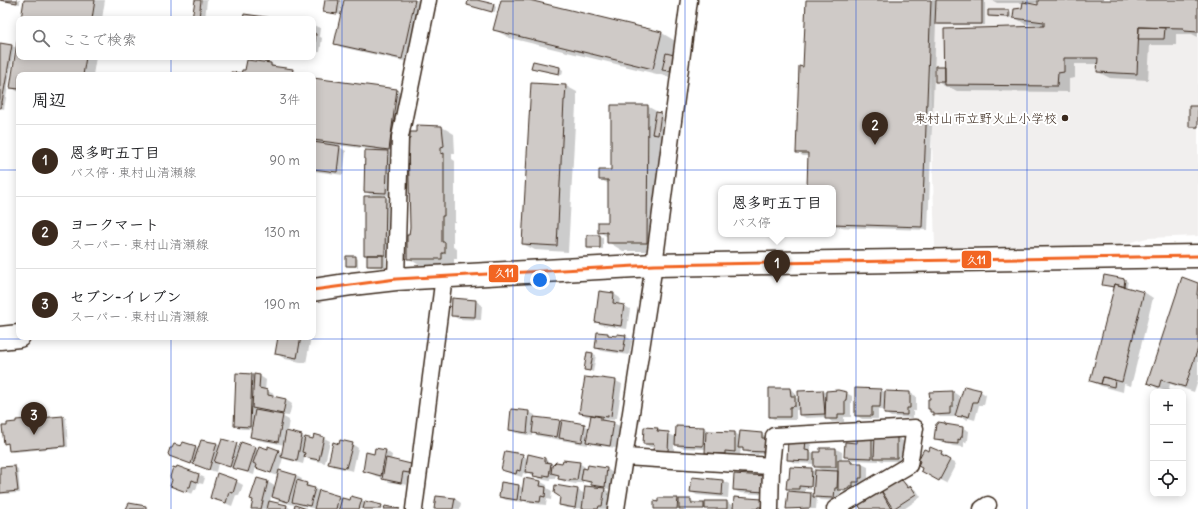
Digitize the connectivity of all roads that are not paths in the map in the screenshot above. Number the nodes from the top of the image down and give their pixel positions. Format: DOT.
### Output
graph roads {
  1 [pos="428,0"];
  2 [pos="689,0"];
  3 [pos="1198,256"];
  4 [pos="654,265"];
  5 [pos="444,276"];
  6 [pos="396,279"];
  7 [pos="316,290"];
  8 [pos="16,336"];
  9 [pos="0,338"];
  10 [pos="625,457"];
  11 [pos="771,466"];
  12 [pos="414,509"];
  13 [pos="616,509"];
  14 [pos="770,509"];
  15 [pos="835,509"];
  1 -- 6 [label="street"];
  2 -- 4 [label="street"];
  3 -- 4 [label="main road"];
  4 -- 5 [label="main road"];
  4 -- 10 [label="street"];
  5 -- 6 [label="main road"];
  5 -- 12 [label="street"];
  6 -- 7 [label="main road"];
  8 -- 9 [label="main road"];
  10 -- 11 [label="street"];
  10 -- 13 [label="street"];
  11 -- 14 [label="street"];
  11 -- 15 [label="street"];
}
